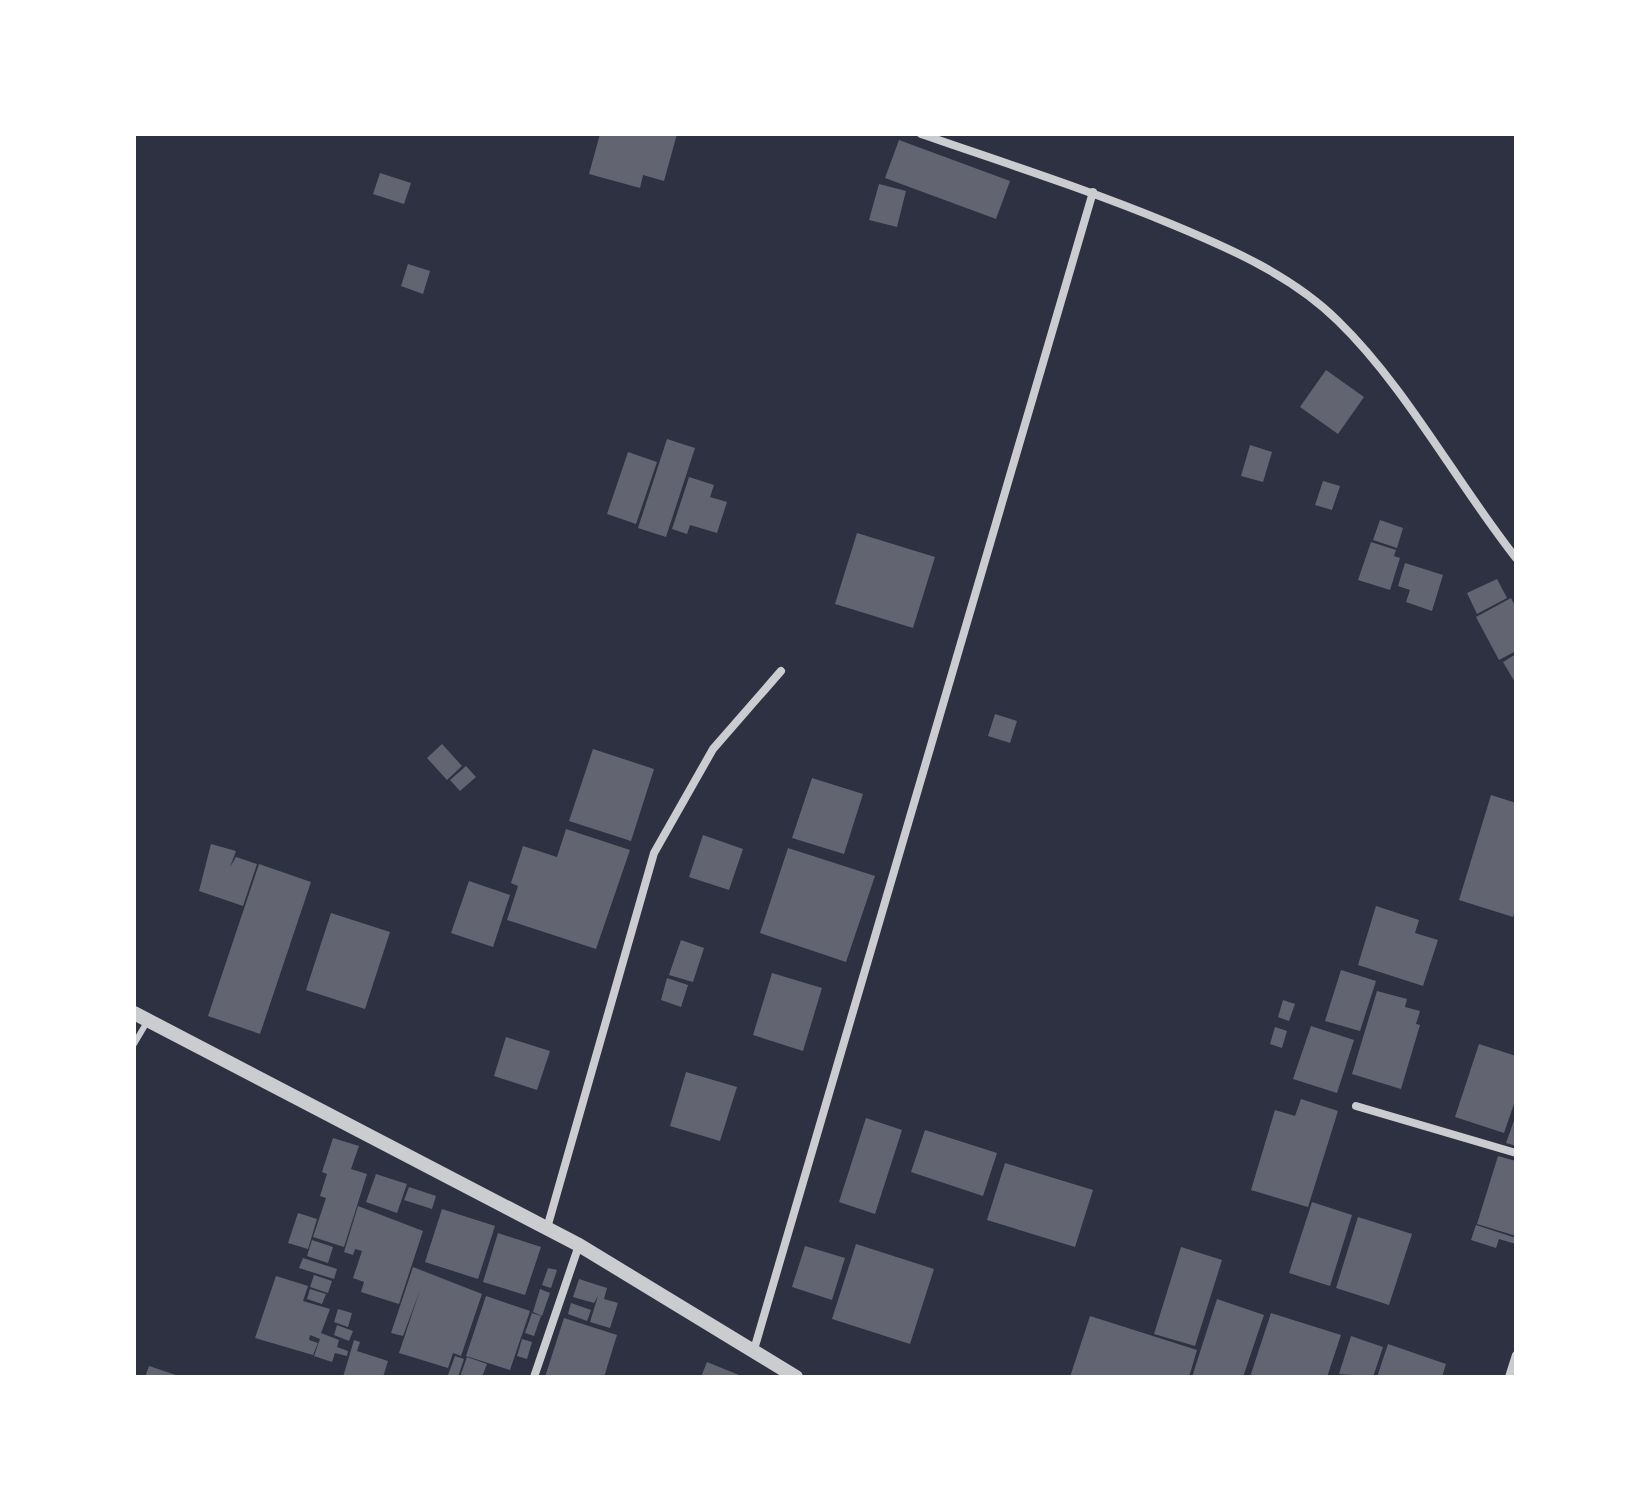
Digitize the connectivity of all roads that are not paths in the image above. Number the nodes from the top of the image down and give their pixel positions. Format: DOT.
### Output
graph roads {
  1 [pos="921,134"];
  2 [pos="1093,192"];
  3 [pos="1516,558"];
  4 [pos="781,671"];
  5 [pos="134,1013"];
  6 [pos="149,1019"];
  7 [pos="134,1044"];
  8 [pos="1356,1106"];
  9 [pos="1516,1153"];
  10 [pos="547,1228"];
  11 [pos="579,1245"];
  12 [pos="753,1353"];
  13 [pos="1516,1355"];
  14 [pos="534,1377"];
  15 [pos="796,1377"];
  16 [pos="1509,1377"];
  1 -- 2 [label="street"];
  2 -- 3 [label="street"];
  2 -- 12 [label="street"];
  4 -- 10 [label="street"];
  5 -- 6 [label="street"];
  6 -- 7 [label="lane"];
  6 -- 10 [label="street"];
  8 -- 9 [label="street"];
  10 -- 11 [label="street"];
  11 -- 12 [label="street"];
  11 -- 14 [label="street"];
  12 -- 15 [label="street"];
  13 -- 16 [label="street"];
}
